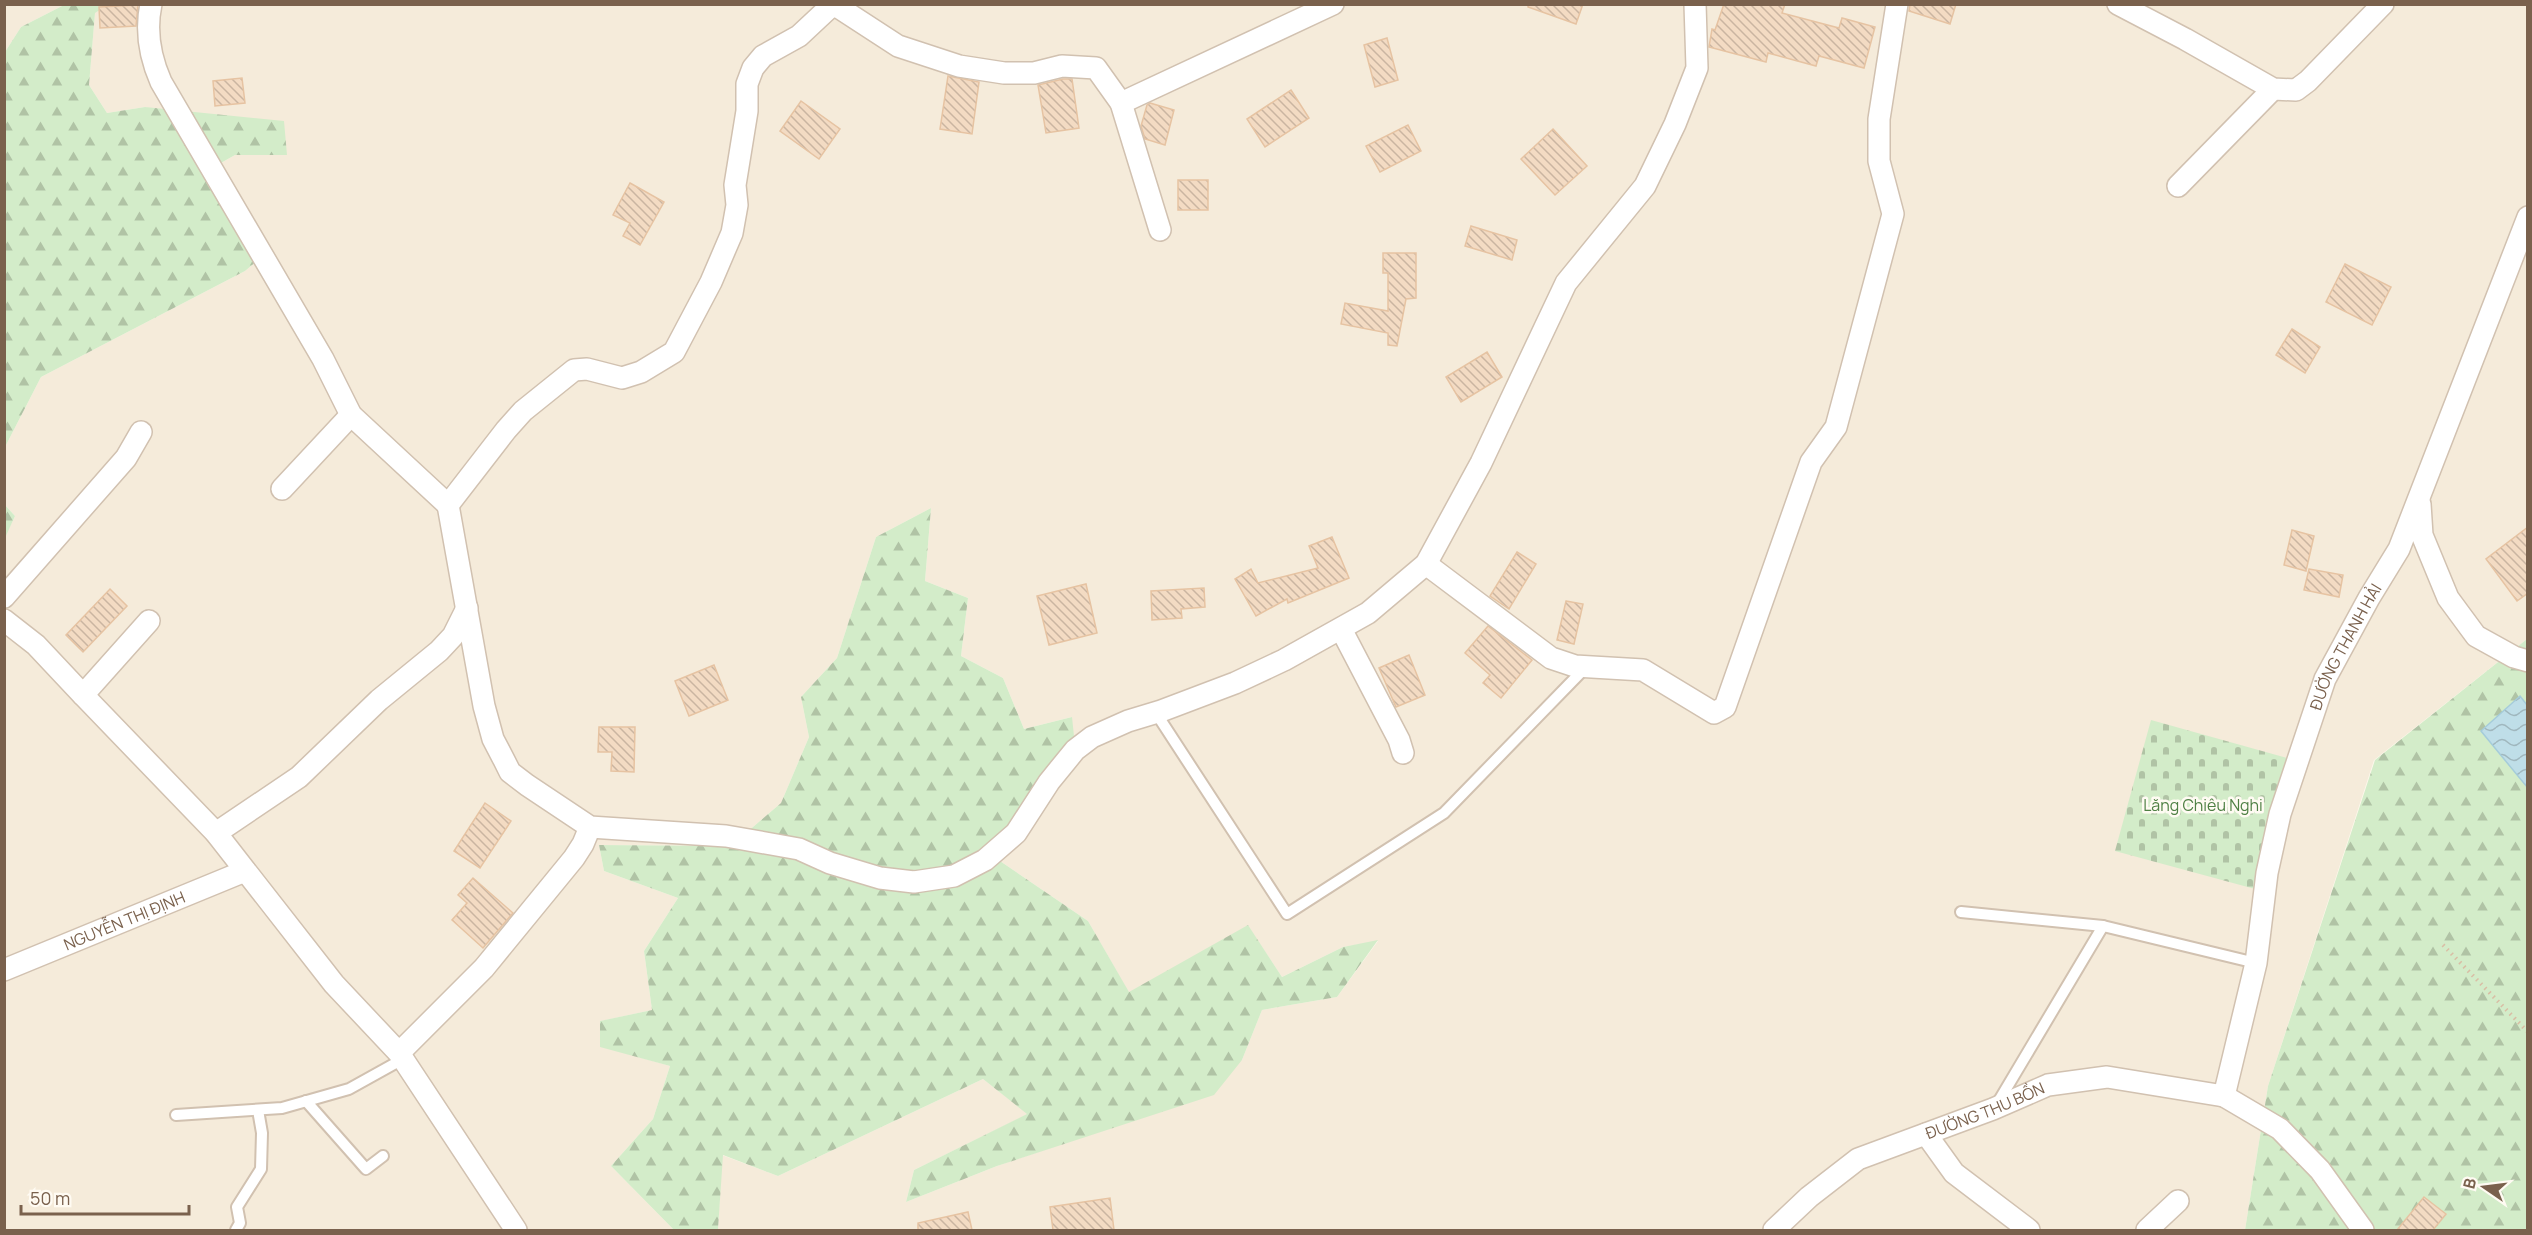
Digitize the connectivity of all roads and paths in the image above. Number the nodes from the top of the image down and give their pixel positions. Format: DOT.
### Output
graph roads {
  1 [pos="151,4"];
  2 [pos="1333,4"];
  3 [pos="1695,4"];
  4 [pos="1898,4"];
  5 [pos="2118,4"];
  6 [pos="2383,4"];
  7 [pos="818,9"];
  8 [pos="2273,89"];
  9 [pos="1121,103"];
  10 [pos="2178,186"];
  11 [pos="2528,217"];
  12 [pos="1160,230"];
  13 [pos="351,415"];
  14 [pos="141,432"];
  15 [pos="282,489"];
  16 [pos="2420,496"];
  17 [pos="448,505"];
  18 [pos="1426,564"];
  19 [pos="4,597"];
  20 [pos="467,608"];
  21 [pos="4,620"];
  22 [pos="149,621"];
  23 [pos="1341,629"];
  24 [pos="2528,661"];
  25 [pos="1586,667"];
  26 [pos="83,695"];
  27 [pos="1156,713"];
  28 [pos="1403,753"];
  29 [pos="590,826"];
  30 [pos="216,833"];
  31 [pos="245,871"];
  32 [pos="1961,912"];
  33 [pos="2103,926"];
  34 [pos="2443,945"];
  35 [pos="2256,963"];
  36 [pos="4,970"];
  37 [pos="2528,1032"];
  38 [pos="401,1056"];
  39 [pos="2224,1096"];
  40 [pos="306,1101"];
  41 [pos="1993,1109"];
  42 [pos="258,1110"];
  43 [pos="176,1115"];
  44 [pos="1926,1134"];
  45 [pos="383,1156"];
  46 [pos="2178,1201"];
  47 [pos="236,1230"];
  48 [pos="516,1230"];
  49 [pos="1774,1230"];
  50 [pos="2029,1230"];
  51 [pos="2147,1230"];
  52 [pos="2363,1230"];
  1 -- 13 [label="street"];
  2 -- 9 [label="street"];
  3 -- 18 [label="street"];
  4 -- 25 [label="street"];
  5 -- 8 [label="street"];
  6 -- 8 [label="street"];
  7 -- 9 [label="street"];
  7 -- 17 [label="street"];
  8 -- 10 [label="street"];
  9 -- 12 [label="street"];
  11 -- 16 [label="street, ĐƯỜNG THANH HẢI"];
  13 -- 15 [label="street"];
  13 -- 17 [label="street"];
  14 -- 19 [label="street"];
  16 -- 24 [label="street"];
  16 -- 35 [label="street, ĐƯỜNG THANH HẢI"];
  17 -- 20 [label="street"];
  18 -- 23 [label="street"];
  18 -- 25 [label="street"];
  20 -- 29 [label="street"];
  20 -- 30 [label="street"];
  21 -- 26 [label="street"];
  22 -- 26 [label="street"];
  23 -- 27 [label="street"];
  23 -- 28 [label="street"];
  25 -- 27 [label="lane"];
  26 -- 30 [label="street"];
  27 -- 29 [label="street"];
  29 -- 38 [label="street"];
  30 -- 31 [label="street"];
  31 -- 36 [label="street, NGUYỄN THỊ ĐỊNH"];
  31 -- 38 [label="street"];
  32 -- 33 [label="lane"];
  33 -- 35 [label="lane"];
  33 -- 41 [label="lane"];
  34 -- 37 [label="path"];
  35 -- 39 [label="street, ĐƯỜNG THANH HẢI"];
  38 -- 40 [label="lane"];
  38 -- 48 [label="street"];
  39 -- 41 [label="street, ĐƯỜNG THU BỒN"];
  39 -- 52 [label="street"];
  40 -- 42 [label="lane"];
  40 -- 45 [label="lane"];
  41 -- 44 [label="street, ĐƯỜNG THU BỒN"];
  42 -- 43 [label="lane"];
  42 -- 47 [label="lane"];
  44 -- 49 [label="street, ĐƯỜNG THU BỒN"];
  44 -- 50 [label="street"];
  46 -- 51 [label="street"];
}
